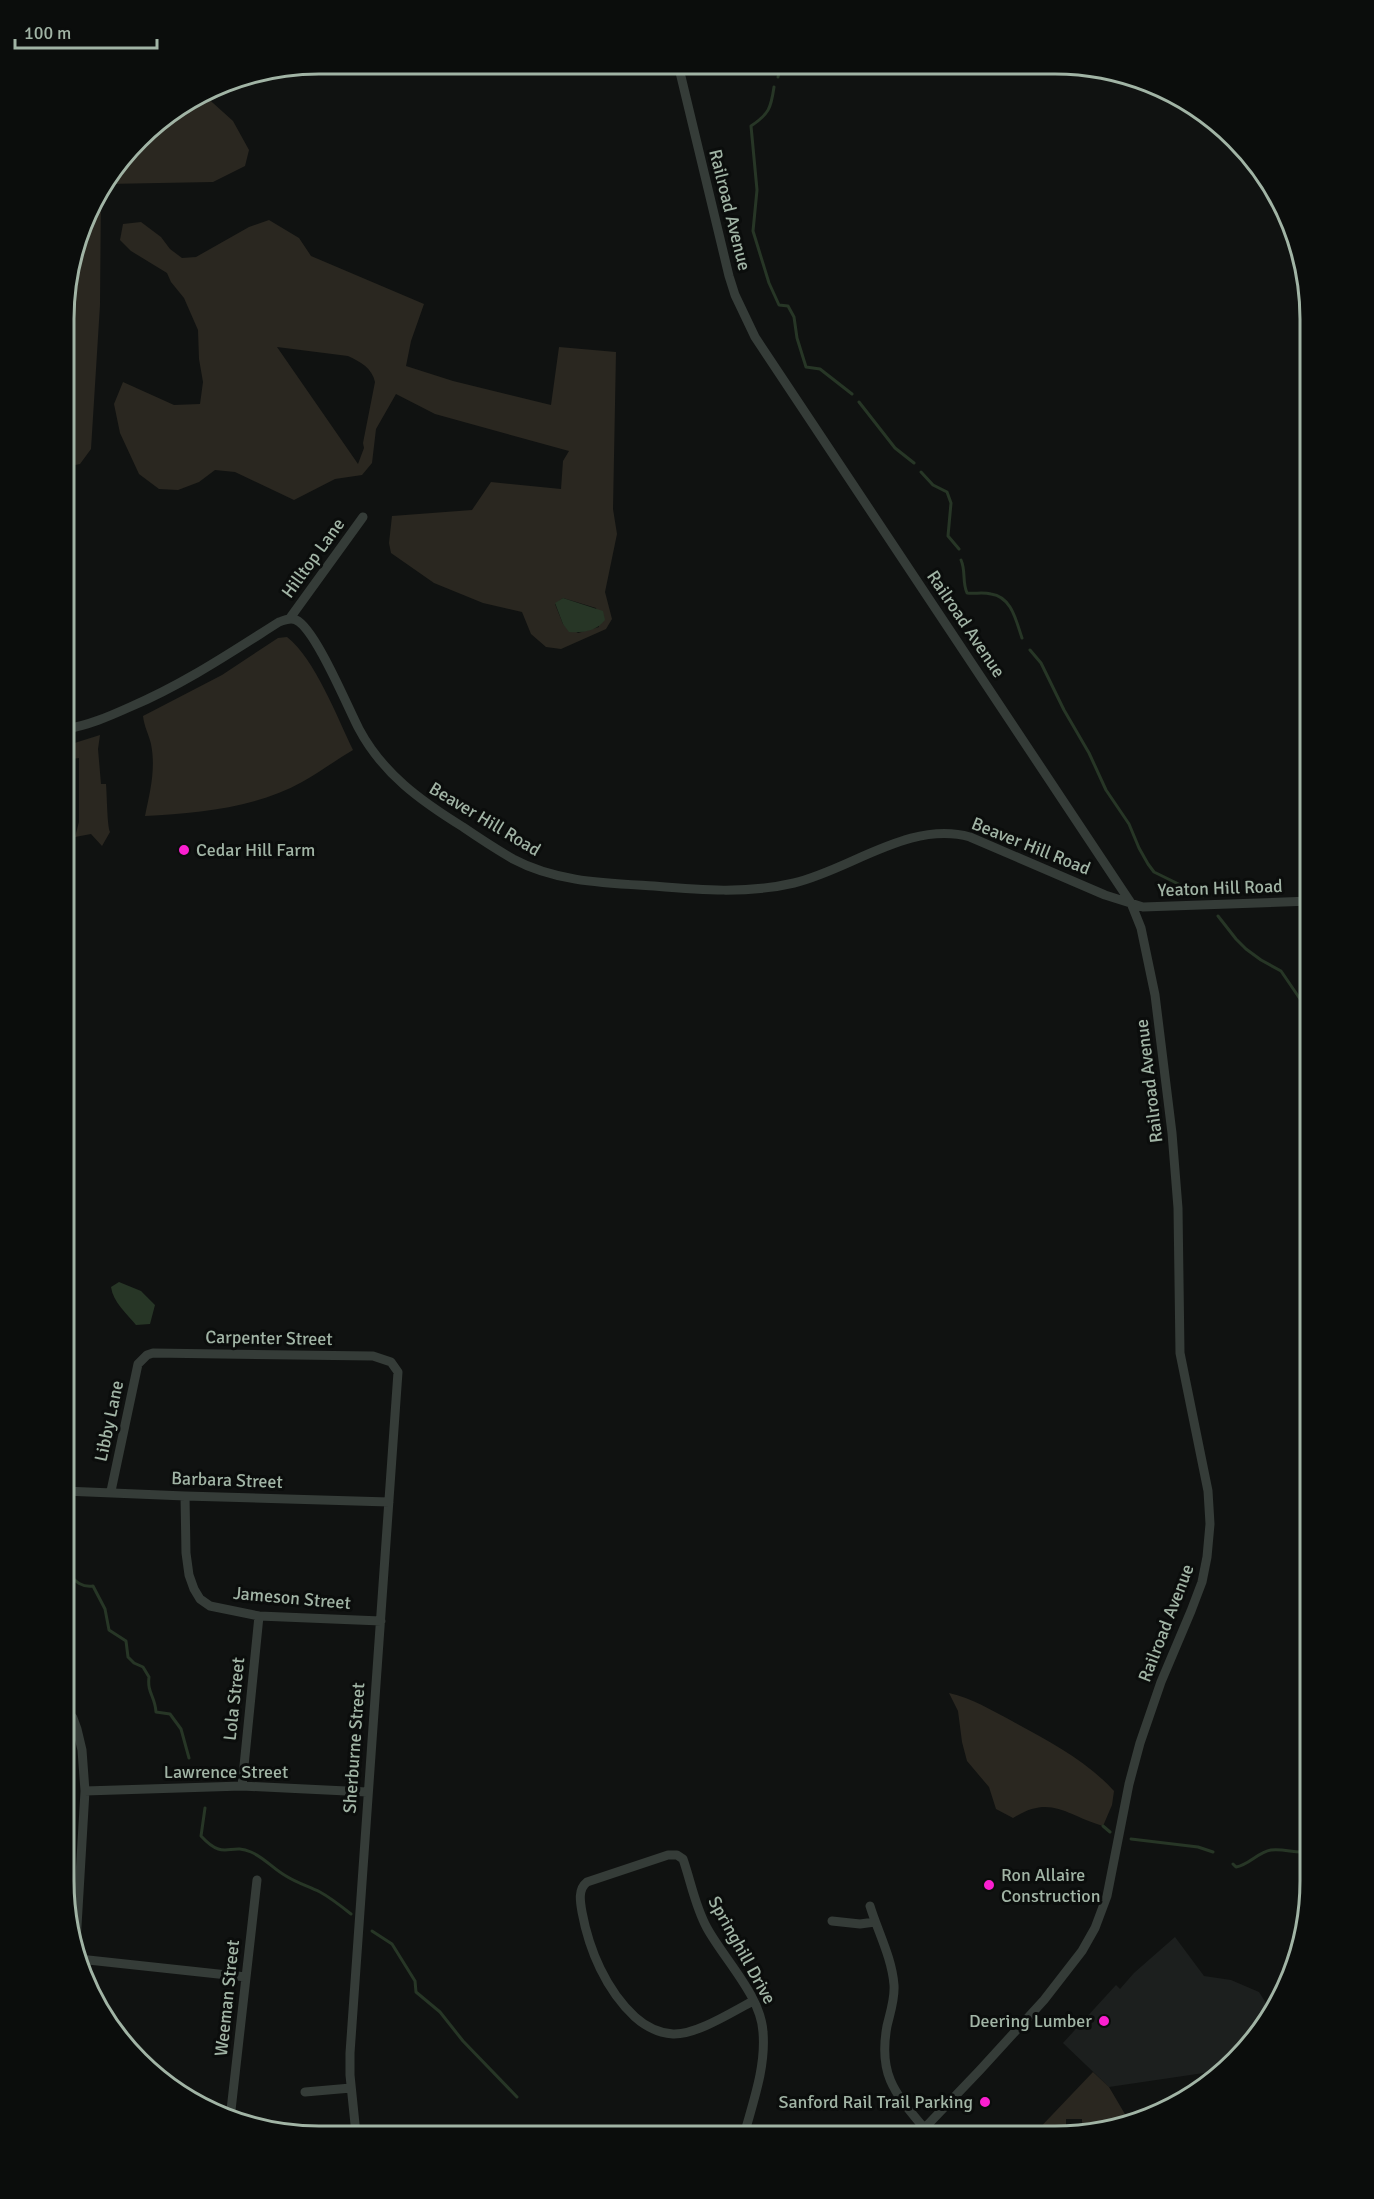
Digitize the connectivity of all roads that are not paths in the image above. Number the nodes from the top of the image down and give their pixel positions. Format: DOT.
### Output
graph roads {
  1 [pos="680,74"];
  2 [pos="363,517"];
  3 [pos="290,618"];
  4 [pos="74,726"];
  5 [pos="1300,902"];
  6 [pos="1131,903"];
  7 [pos="142,1359"];
  8 [pos="394,1365"];
  9 [pos="74,1491"];
  10 [pos="111,1491"];
  11 [pos="185,1496"];
  12 [pos="389,1502"];
  13 [pos="259,1616"];
  14 [pos="381,1621"];
  15 [pos="74,1721"];
  16 [pos="242,1786"];
  17 [pos="85,1791"];
  18 [pos="367,1792"];
  19 [pos="257,1881"];
  20 [pos="870,1906"];
  21 [pos="77,1917"];
  22 [pos="832,1922"];
  23 [pos="875,1922"];
  24 [pos="87,1960"];
  25 [pos="246,1977"];
  26 [pos="753,2001"];
  27 [pos="351,2088"];
  28 [pos="305,2092"];
  29 [pos="231,2109"];
  30 [pos="355,2126"];
  31 [pos="746,2126"];
  32 [pos="917,2126"];
  33 [pos="927,2126"];
  1 -- 6 [label="street, Railroad Avenue"];
  2 -- 3 [label="street, Hilltop Lane"];
  3 -- 4 [label="street"];
  3 -- 6 [label="street, Beaver Hill Road"];
  5 -- 6 [label="street, Yeaton Hill Road"];
  6 -- 33 [label="street, Railroad Avenue"];
  7 -- 8 [label="street, Carpenter Street"];
  7 -- 10 [label="street, Libby Lane"];
  8 -- 12 [label="street, Sherburne Street"];
  9 -- 10 [label="street, Barbara Street"];
  10 -- 11 [label="street, Barbara Street"];
  11 -- 12 [label="street, Barbara Street"];
  11 -- 13 [label="street, Jameson Street"];
  12 -- 14 [label="street, Sherburne Street"];
  13 -- 14 [label="street, Jameson Street"];
  13 -- 16 [label="street, Lola Street"];
  14 -- 18 [label="street, Sherburne Street"];
  15 -- 17 [label="street"];
  16 -- 17 [label="street, Lawrence Street"];
  16 -- 18 [label="street, Lawrence Street"];
  17 -- 21 [label="street"];
  18 -- 27 [label="street, Sherburne Street"];
  19 -- 25 [label="street, Weeman Street"];
  20 -- 23 [label="street"];
  22 -- 23 [label="street"];
  23 -- 32 [label="street"];
  24 -- 25 [label="street"];
  25 -- 29 [label="street, Weeman Street"];
  26 -- 26 [label="street, Springhill Drive"];
  26 -- 31 [label="street, Springhill Drive"];
  27 -- 28 [label="street"];
  27 -- 30 [label="street, Sherburne Street"];
}
